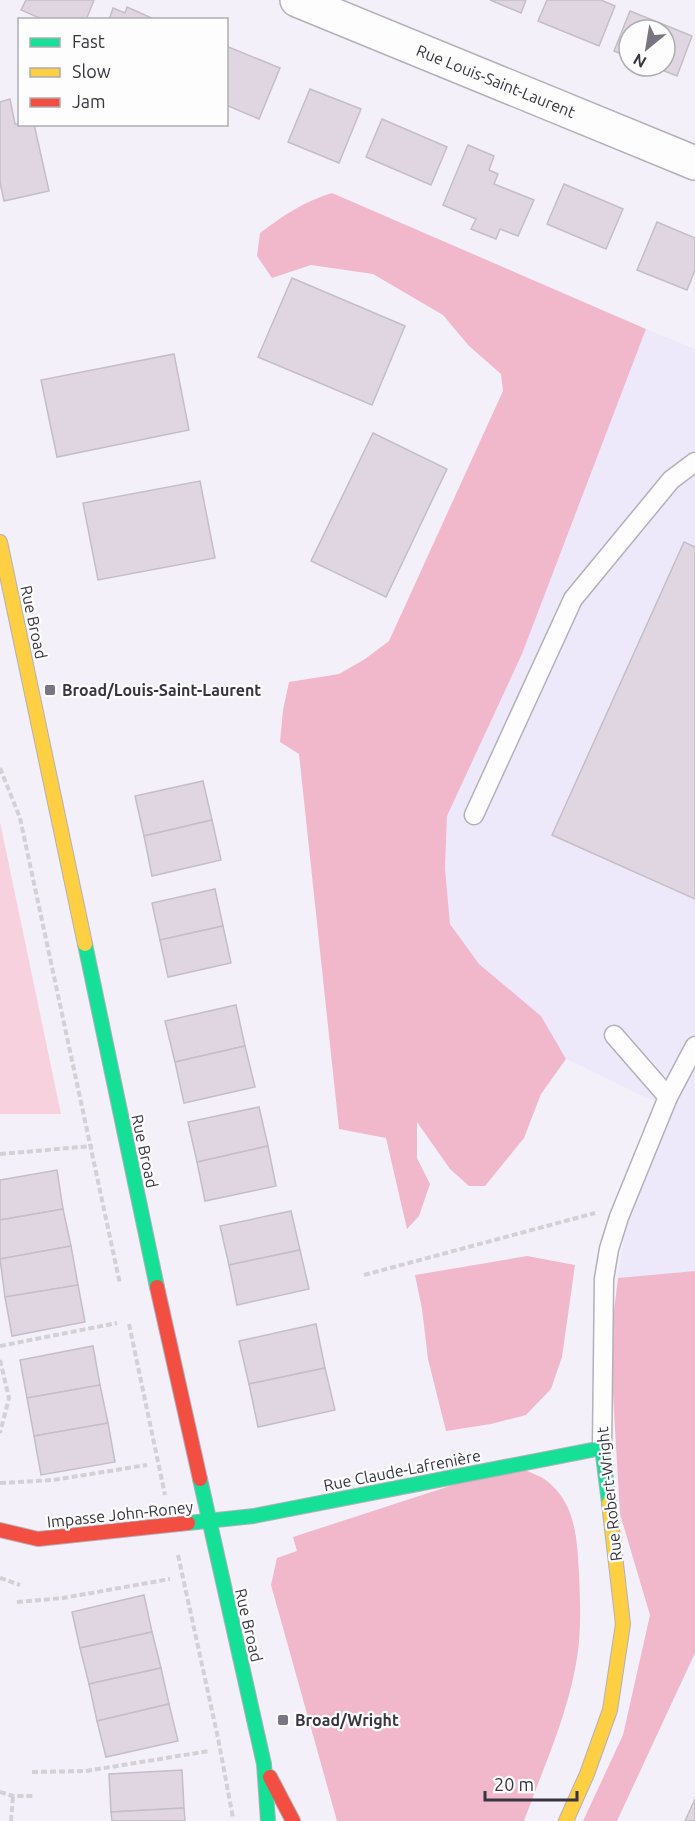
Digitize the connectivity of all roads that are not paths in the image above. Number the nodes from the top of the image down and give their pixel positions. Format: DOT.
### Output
graph roads {
  1 [pos="297,0"];
  2 [pos="695,163"];
  3 [pos="695,462"];
  4 [pos="0,542"];
  5 [pos="474,815"];
  6 [pos="614,1035"];
  7 [pos="695,1046"];
  8 [pos="668,1097"];
  9 [pos="602,1448"];
  10 [pos="209,1521"];
  11 [pos="0,1530"];
  12 [pos="264,1764"];
  13 [pos="267,1821"];
  14 [pos="292,1821"];
  15 [pos="566,1821"];
  1 -- 2 [label="street, Rue Louis-Saint-Laurent"];
  3 -- 5 [label="lane"];
  4 -- 10 [label="street, Rue Broad"];
  6 -- 8 [label="lane"];
  7 -- 8 [label="lane, Rue Robert-Wright"];
  8 -- 9 [label="lane, Rue Robert-Wright"];
  9 -- 10 [label="street, Rue Claude-Lafrenière"];
  9 -- 15 [label="street, Rue Robert-Wright"];
  10 -- 11 [label="street, Impasse John-Roney"];
  10 -- 12 [label="street, Rue Broad"];
  12 -- 13 [label="street, Rue Broad"];
  12 -- 14 [label="street, Rue Broad"];
}
